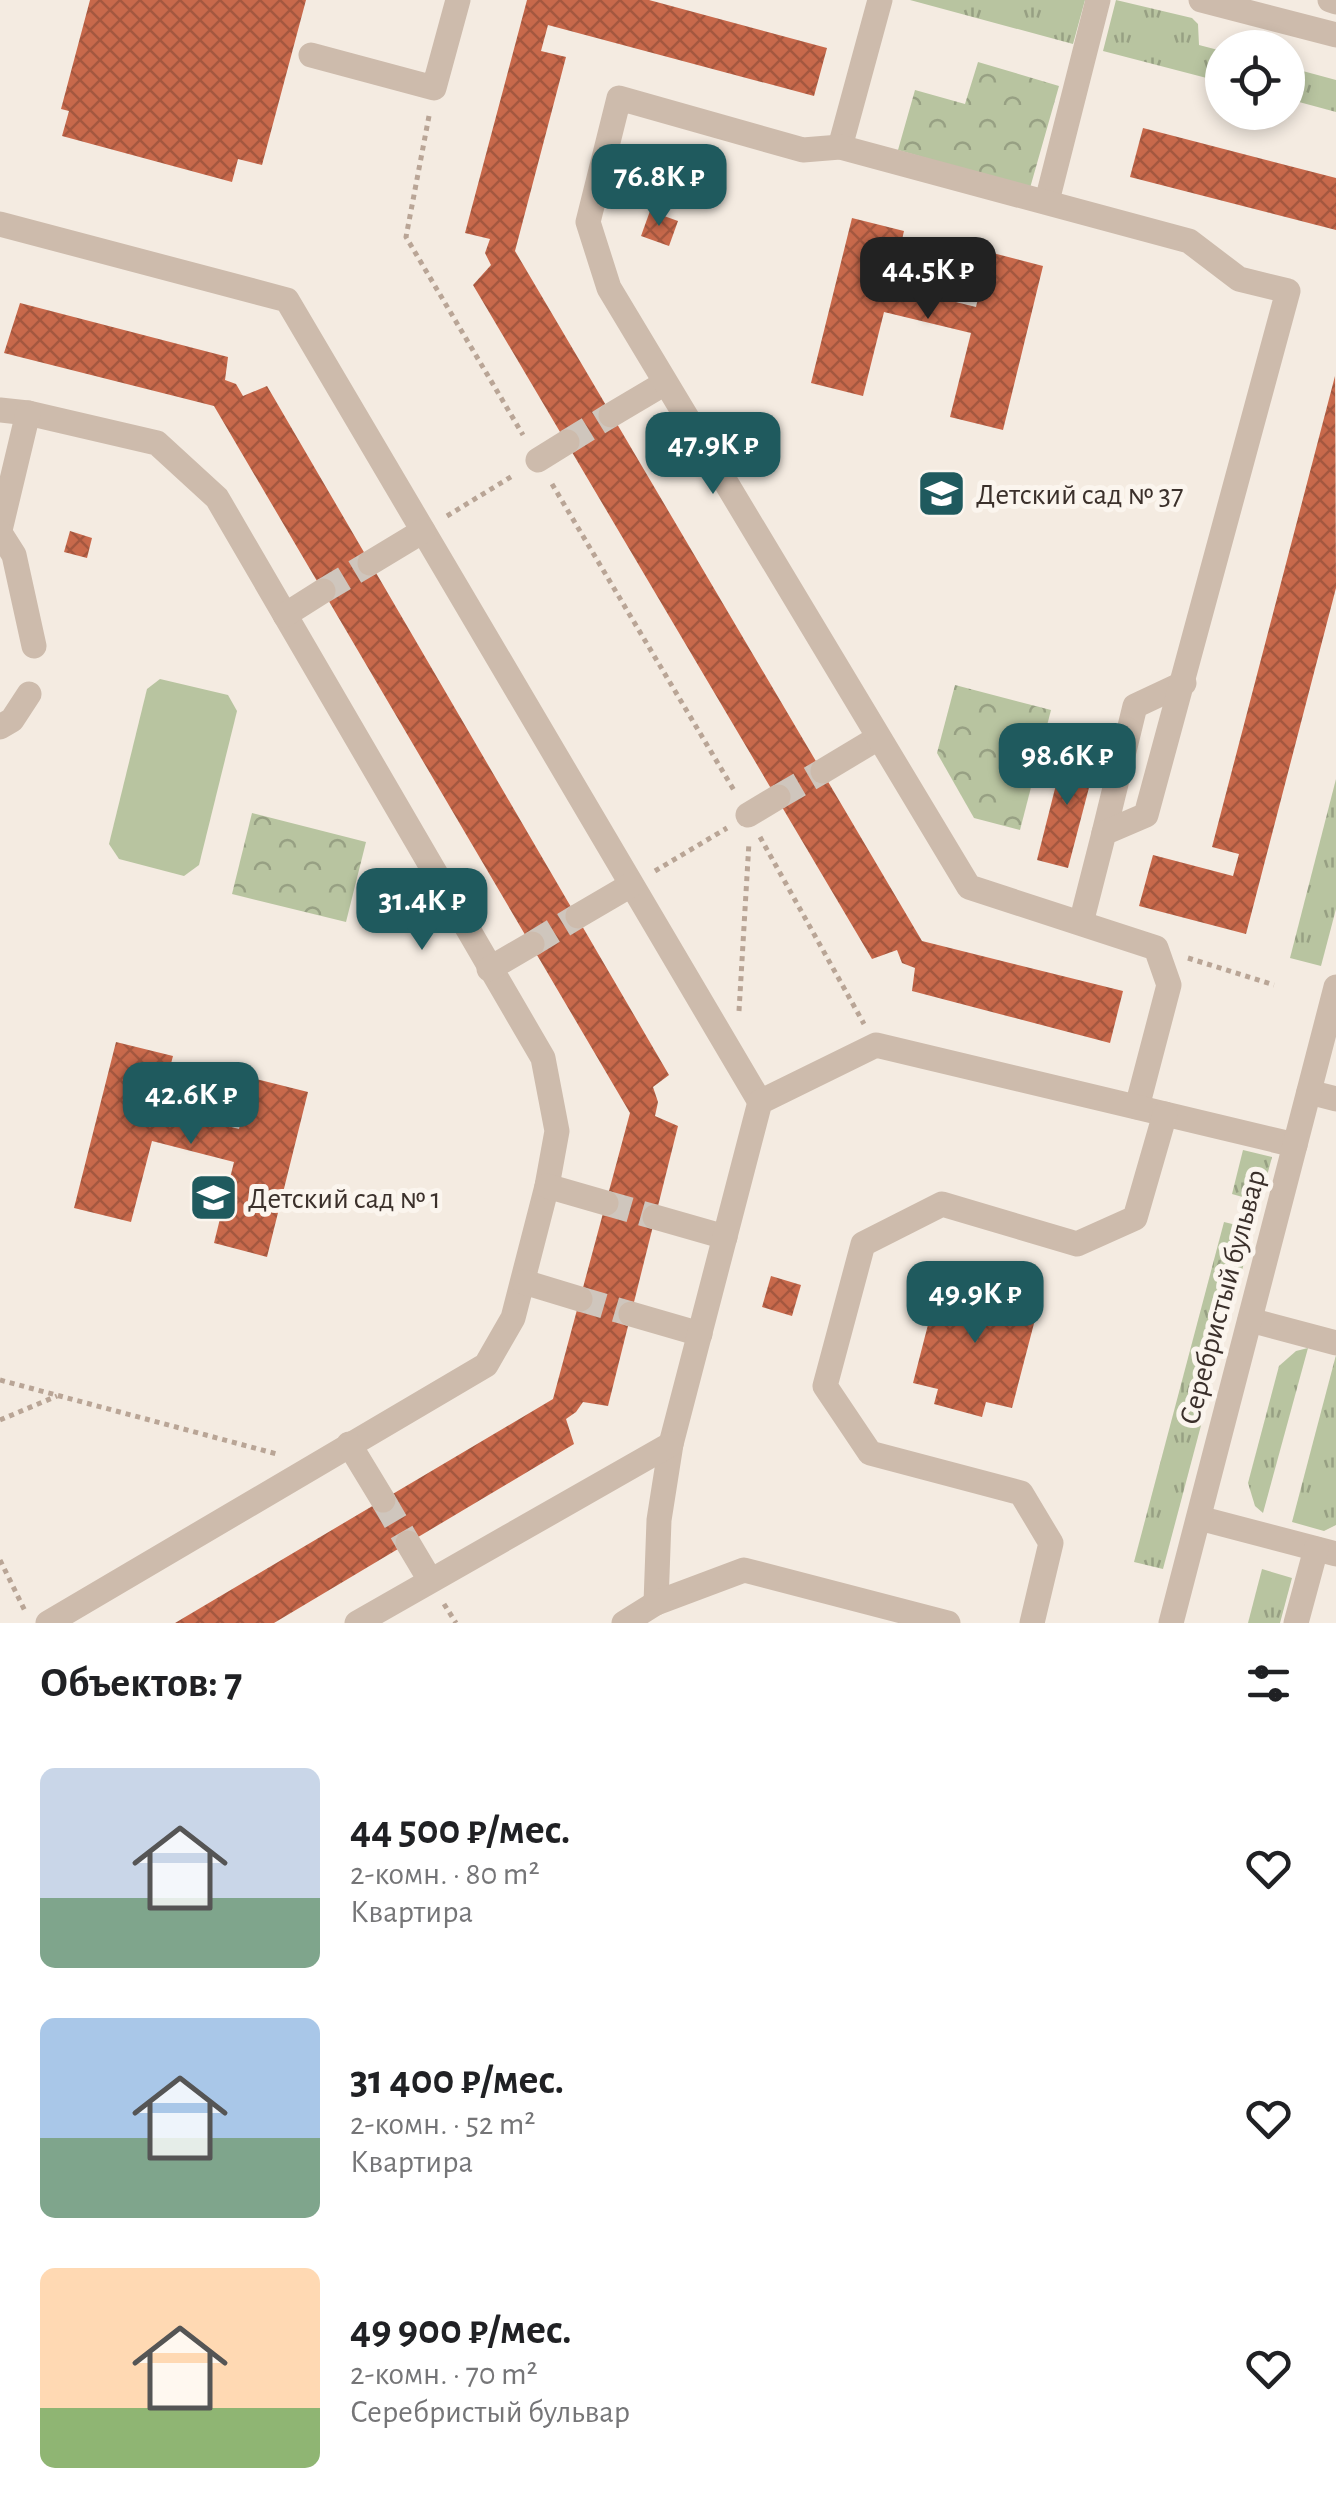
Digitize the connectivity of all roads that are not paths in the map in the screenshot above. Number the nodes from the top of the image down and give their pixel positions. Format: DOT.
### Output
graph roads {
  1 [pos="458,0"];
  2 [pos="880,0"];
  3 [pos="1098,0"];
  4 [pos="1201,0"];
  5 [pos="1336,35"];
  6 [pos="311,55"];
  7 [pos="840,147"];
  8 [pos="1047,201"];
  9 [pos="0,224"];
  10 [pos="665,383"];
  11 [pos="0,410"];
  12 [pos="28,413"];
  13 [pos="611,415"];
  14 [pos="567,442"];
  15 [pos="538,460"];
  16 [pos="0,531"];
  17 [pos="423,531"];
  18 [pos="370,563"];
  19 [pos="324,591"];
  20 [pos="284,615"];
  21 [pos="34,646"];
  22 [pos="1184,683"];
  23 [pos="30,694"];
  24 [pos="0,727"];
  25 [pos="878,738"];
  26 [pos="823,771"];
  27 [pos="778,797"];
  28 [pos="748,815"];
  29 [pos="1104,833"];
  30 [pos="631,885"];
  31 [pos="578,916"];
  32 [pos="1080,923"];
  33 [pos="532,944"];
  34 [pos="489,969"];
  35 [pos="1336,987"];
  36 [pos="1309,1092"];
  37 [pos="1336,1099"];
  38 [pos="760,1102"];
  39 [pos="1137,1107"];
  40 [pos="1165,1114"];
  41 [pos="1295,1145"];
  42 [pos="547,1186"];
  43 [pos="606,1203"];
  44 [pos="656,1217"];
  45 [pos="725,1237"];
  46 [pos="524,1282"];
  47 [pos="580,1299"];
  48 [pos="631,1314"];
  49 [pos="1250,1320"];
  50 [pos="700,1334"];
  51 [pos="1336,1343"];
  52 [pos="349,1444"];
  53 [pos="671,1444"];
  54 [pos="383,1500"];
  55 [pos="1198,1518"];
  56 [pos="408,1543"];
  57 [pos="1326,1551"];
  58 [pos="430,1580"];
  59 [pos="656,1603"];
  60 [pos="48,1623"];
  61 [pos="357,1623"];
  62 [pos="624,1623"];
  63 [pos="948,1623"];
  64 [pos="1032,1623"];
  65 [pos="1172,1623"];
  66 [pos="1296,1623"];
  1 -- 6 [label="street"];
  2 -- 7 [label="street"];
  3 -- 8 [label="street"];
  4 -- 5 [label="street"];
  7 -- 8 [label="street"];
  7 -- 10 [label="street"];
  8 -- 22 [label="street"];
  9 -- 17 [label="street"];
  10 -- 13 [label="street"];
  10 -- 25 [label="street"];
  11 -- 12 [label="street"];
  12 -- 16 [label="street"];
  12 -- 20 [label="street"];
  14 -- 15 [label="street"];
  16 -- 21 [label="street"];
  17 -- 18 [label="street"];
  17 -- 30 [label="street"];
  19 -- 20 [label="street"];
  20 -- 34 [label="street"];
  22 -- 29 [label="street"];
  22 -- 29 [label="street"];
  23 -- 24 [label="street"];
  25 -- 26 [label="street"];
  25 -- 32 [label="street"];
  27 -- 28 [label="street"];
  29 -- 32 [label="street"];
  30 -- 31 [label="street"];
  30 -- 38 [label="street"];
  32 -- 39 [label="street"];
  33 -- 34 [label="street"];
  34 -- 42 [label="street"];
  35 -- 36 [label="street, Серебристый бульвар"];
  36 -- 37 [label="street"];
  36 -- 41 [label="street, Серебристый бульвар"];
  38 -- 39 [label="street"];
  38 -- 45 [label="street"];
  39 -- 40 [label="street"];
  40 -- 41 [label="street"];
  40 -- 64 [label="street"];
  41 -- 49 [label="street, Серебристый бульвар"];
  42 -- 43 [label="street"];
  42 -- 46 [label="street"];
  44 -- 45 [label="street"];
  45 -- 50 [label="street"];
  46 -- 47 [label="street"];
  46 -- 52 [label="street"];
  48 -- 50 [label="street"];
  49 -- 51 [label="street"];
  49 -- 55 [label="street, Серебристый бульвар"];
  50 -- 53 [label="street"];
  52 -- 54 [label="street"];
  52 -- 60 [label="street"];
  53 -- 58 [label="street"];
  53 -- 59 [label="street"];
  55 -- 57 [label="street"];
  55 -- 65 [label="street, Серебристый бульвар"];
  56 -- 58 [label="street"];
  57 -- 66 [label="street"];
  58 -- 61 [label="street"];
  59 -- 62 [label="street"];
  59 -- 63 [label="street"];
}
